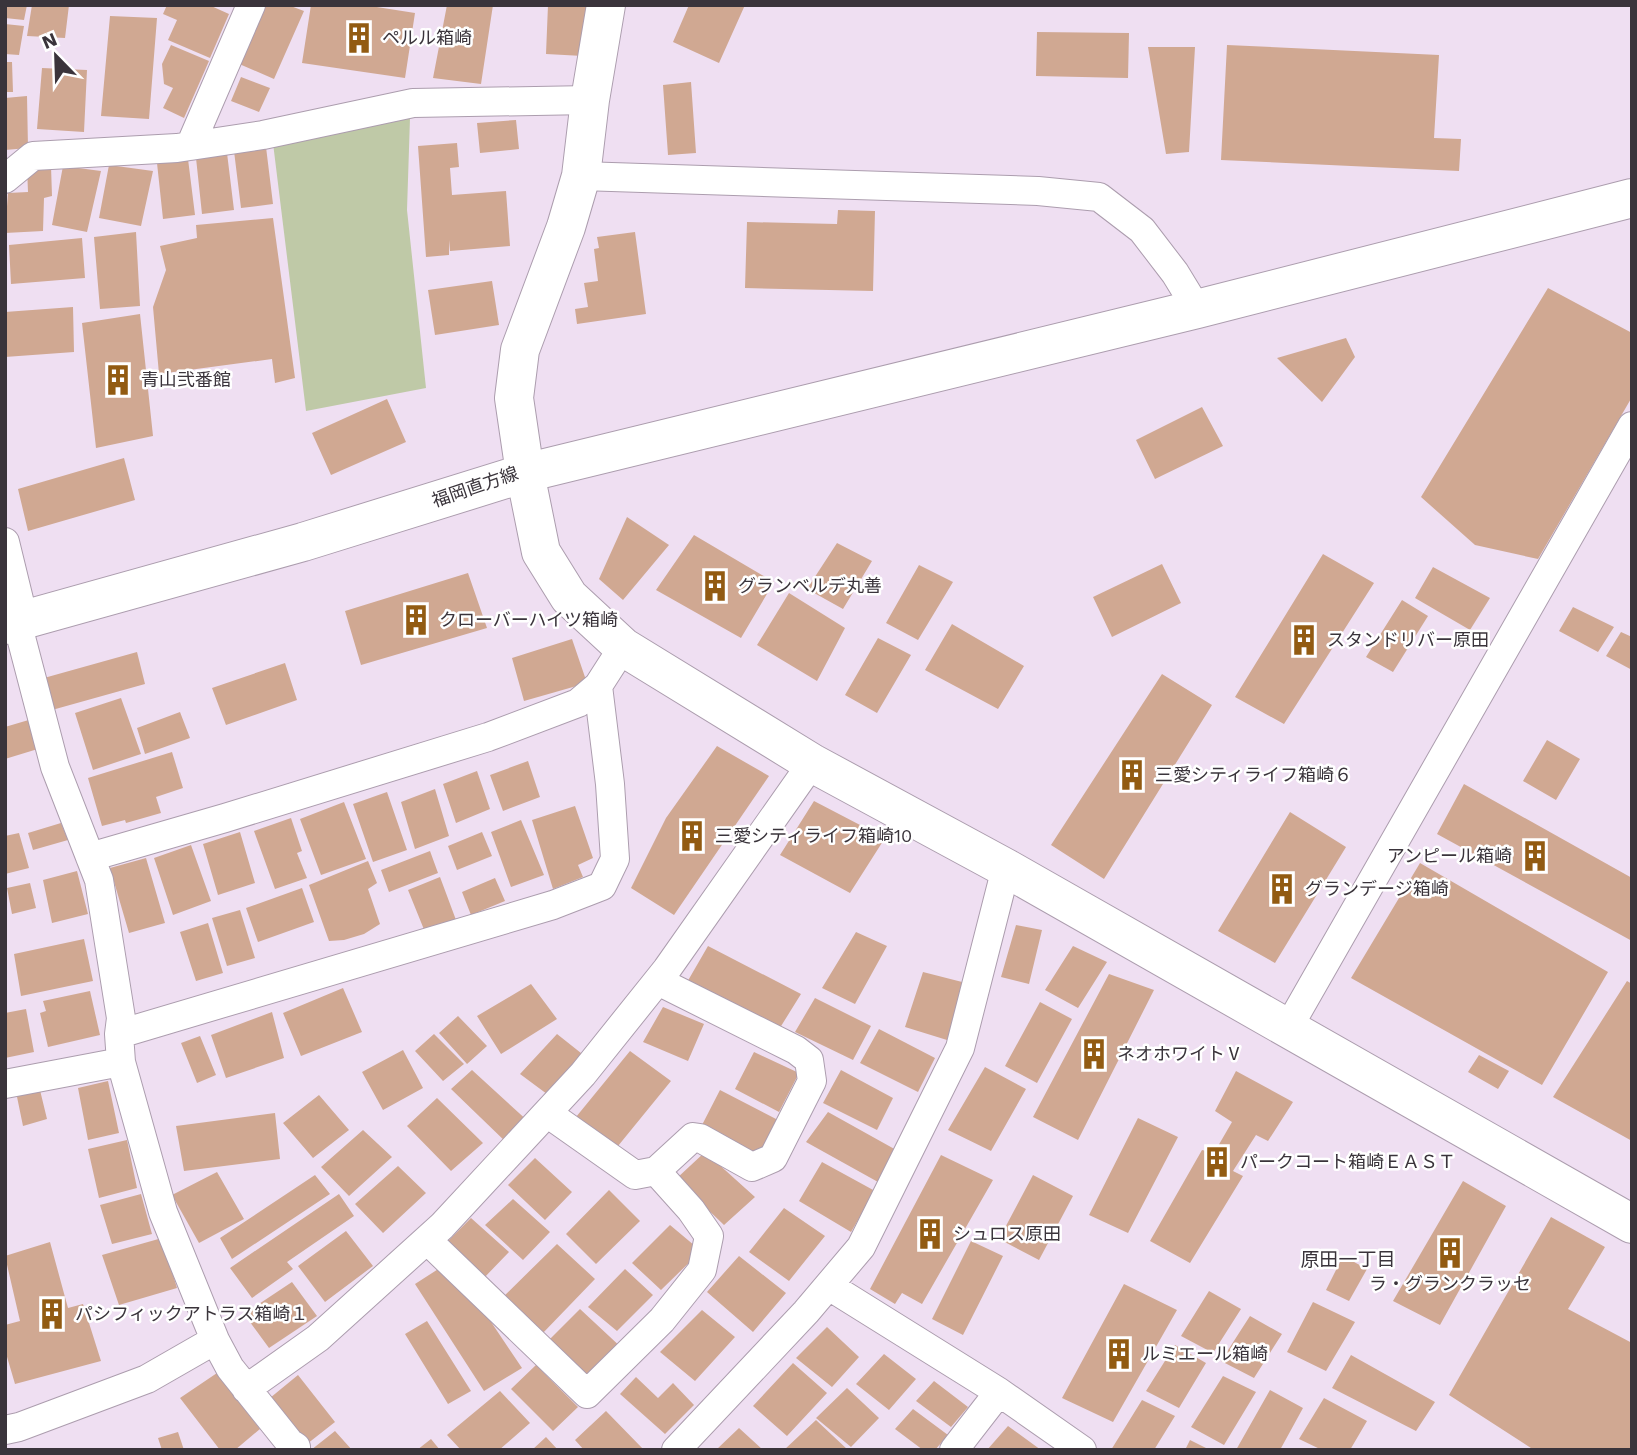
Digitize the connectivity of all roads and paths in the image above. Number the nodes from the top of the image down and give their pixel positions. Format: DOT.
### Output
graph roads {
  1 [pos="251,5"];
  2 [pos="606,5"];
  3 [pos="590,100"];
  4 [pos="190,146"];
  5 [pos="581,176"];
  6 [pos="5,179"];
  7 [pos="1632,198"];
  8 [pos="1197,309"];
  9 [pos="1632,426"];
  10 [pos="525,473"];
  11 [pos="5,542"];
  12 [pos="16,622"];
  13 [pos="623,646"];
  14 [pos="598,686"];
  15 [pos="812,763"];
  16 [pos="90,857"];
  17 [pos="1006,868"];
  18 [pos="658,981"];
  19 [pos="1288,1028"];
  20 [pos="120,1048"];
  21 [pos="5,1084"];
  22 [pos="547,1113"];
  23 [pos="656,1171"];
  24 [pos="1632,1224"];
  25 [pos="427,1240"];
  26 [pos="829,1286"];
  27 [pos="215,1340"];
  28 [pos="246,1389"];
  29 [pos="999,1392"];
  30 [pos="5,1430"];
  31 [pos="296,1447"];
  32 [pos="677,1450"];
  33 [pos="954,1450"];
  34 [pos="1082,1450"];
  1 -- 4 [label="street"];
  2 -- 3 [label="street, 福岡直方線"];
  3 -- 4 [label="street"];
  3 -- 5 [label="street, 福岡直方線"];
  4 -- 6 [label="street"];
  5 -- 8 [label="street"];
  5 -- 10 [label="street, 福岡直方線"];
  7 -- 8 [label="street"];
  8 -- 10 [label="street"];
  9 -- 19 [label="street"];
  10 -- 12 [label="street, 福岡直方線"];
  10 -- 13 [label="street"];
  11 -- 12 [label="street"];
  12 -- 16 [label="street"];
  13 -- 14 [label="street"];
  13 -- 15 [label="street"];
  14 -- 16 [label="street"];
  14 -- 20 [label="street"];
  15 -- 17 [label="street"];
  15 -- 18 [label="street"];
  16 -- 20 [label="street"];
  17 -- 19 [label="street"];
  17 -- 26 [label="street"];
  18 -- 22 [label="street"];
  18 -- 23 [label="street"];
  19 -- 24 [label="street"];
  20 -- 21 [label="street"];
  20 -- 27 [label="street"];
  22 -- 23 [label="street"];
  22 -- 25 [label="street"];
  23 -- 25 [label="street"];
  25 -- 28 [label="street"];
  26 -- 29 [label="street"];
  26 -- 32 [label="street"];
  27 -- 28 [label="street"];
  27 -- 30 [label="street"];
  28 -- 31 [label="street"];
  29 -- 33 [label="street"];
  29 -- 34 [label="street"];
}
